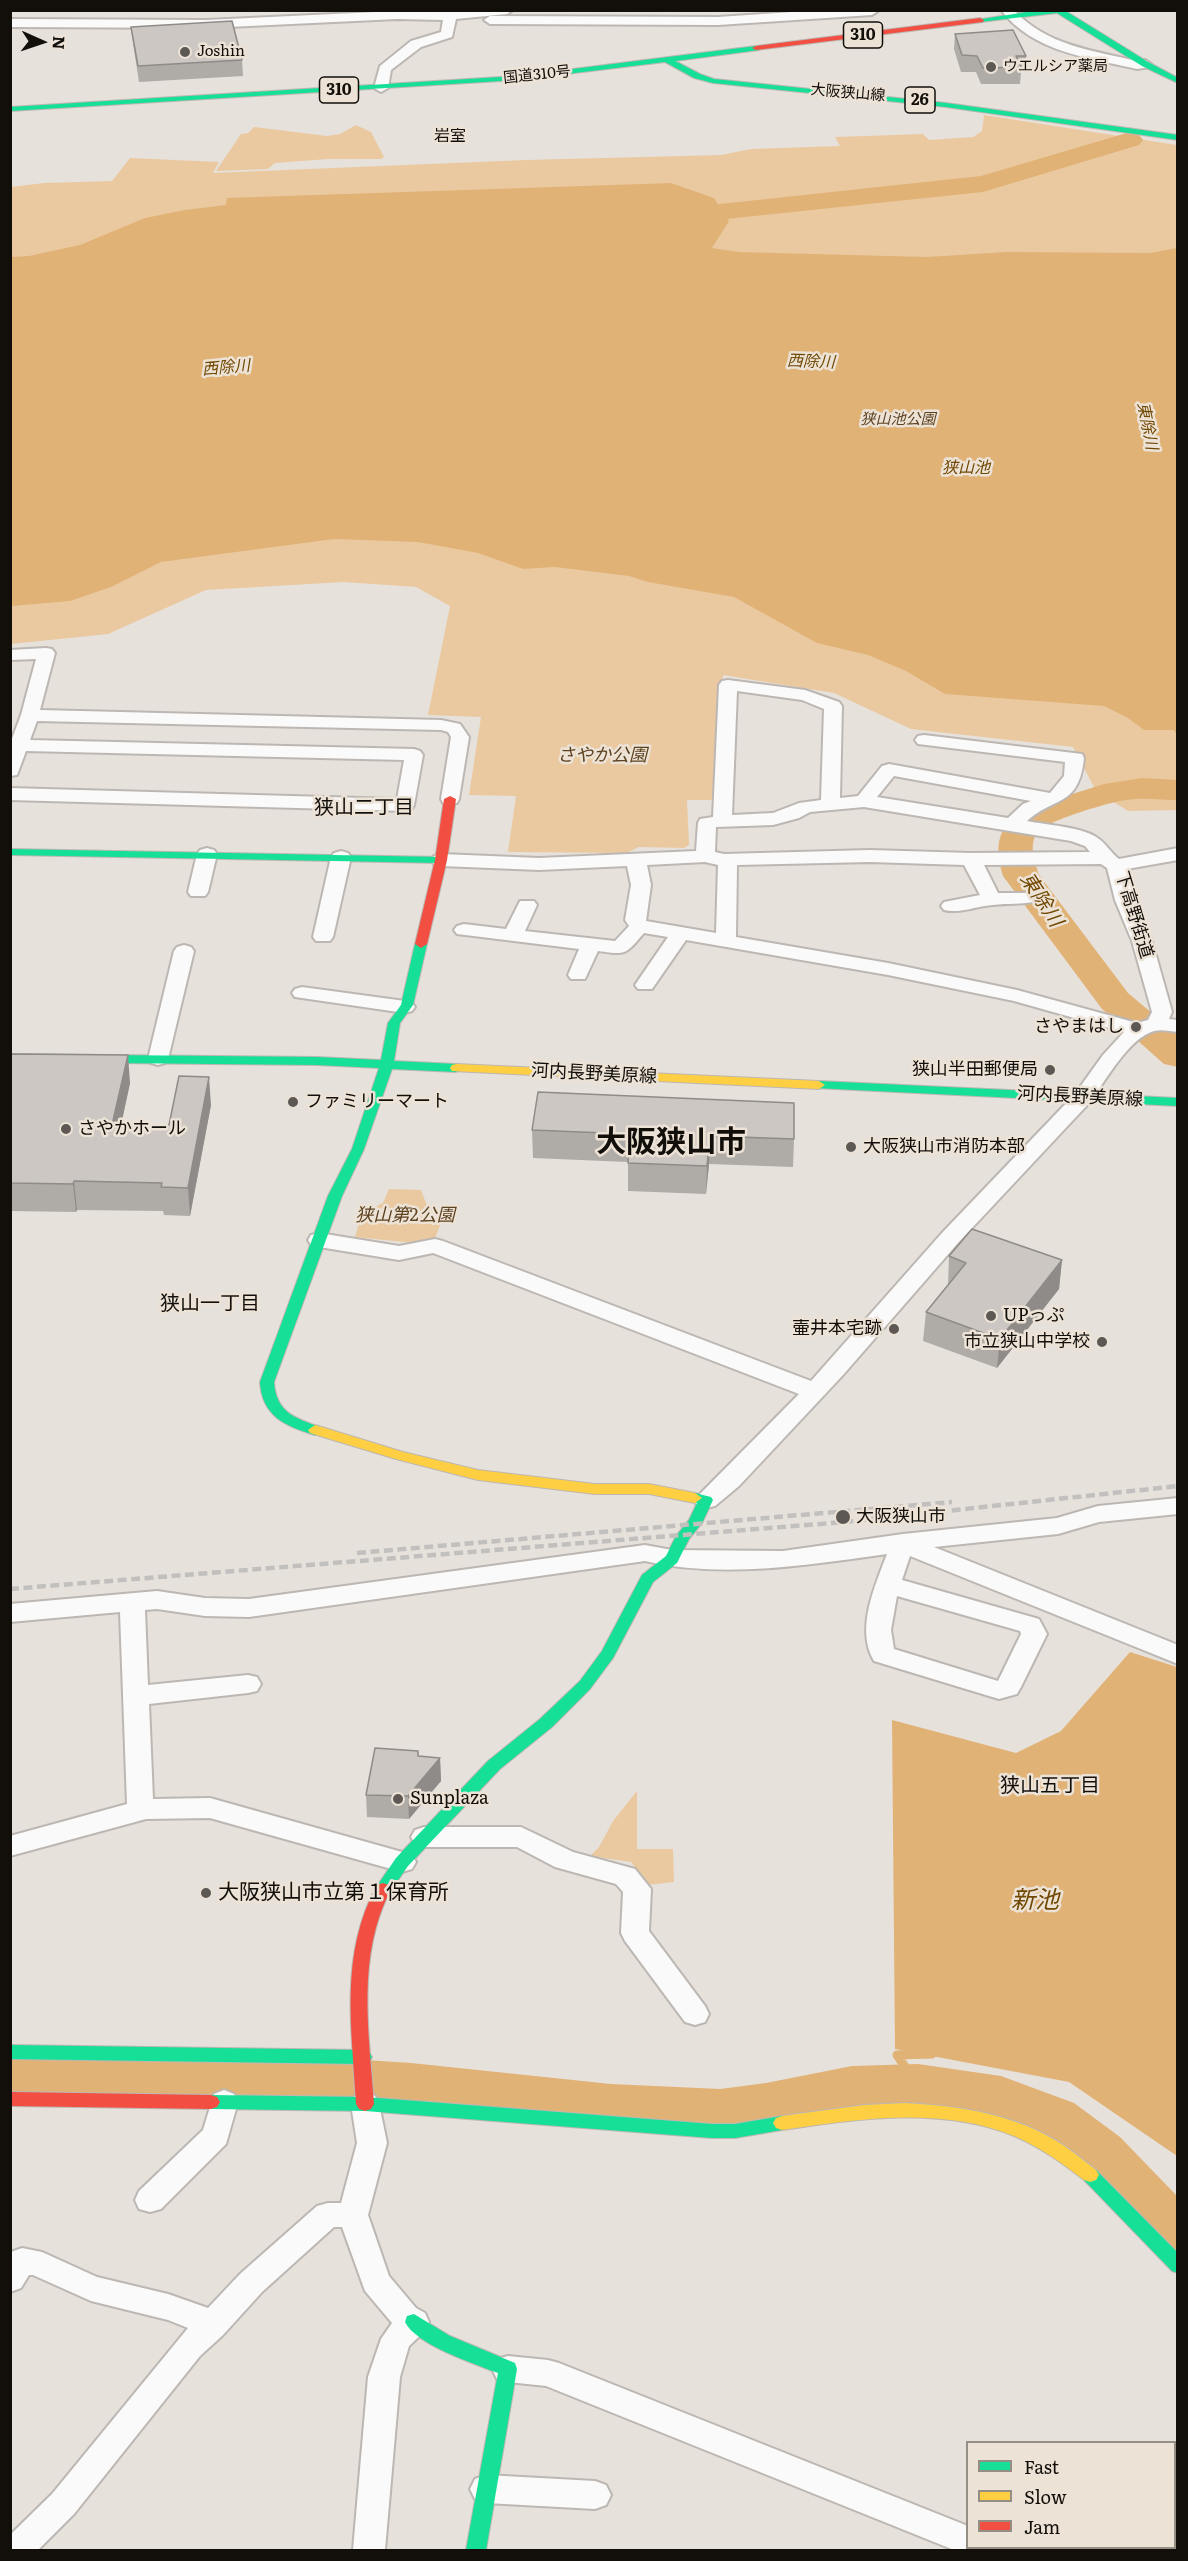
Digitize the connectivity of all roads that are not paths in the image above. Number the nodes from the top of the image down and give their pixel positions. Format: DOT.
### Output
graph roads {
  1 [pos="507,10"];
  2 [pos="872,11"];
  3 [pos="1060,11"];
  4 [pos="1009,14"];
  5 [pos="450,16"];
  6 [pos="105,17"];
  7 [pos="10,22"];
  8 [pos="666,59"];
  9 [pos="1145,64"];
  10 [pos="1178,81"];
  11 [pos="381,88"];
  12 [pos="10,109"];
  13 [pos="1178,138"];
  14 [pos="10,655"];
  15 [pos="30,716"];
  16 [pos="924,740"];
  17 [pos="20,745"];
  18 [pos="10,771"];
  19 [pos="10,794"];
  20 [pos="450,799"];
  21 [pos="1052,799"];
  22 [pos="864,801"];
  23 [pos="831,804"];
  24 [pos="722,820"];
  25 [pos="1020,826"];
  26 [pos="10,852"];
  27 [pos="207,854"];
  28 [pos="1178,854"];
  29 [pos="705,856"];
  30 [pos="341,857"];
  31 [pos="441,860"];
  32 [pos="637,860"];
  33 [pos="728,860"];
  34 [pos="971,860"];
  35 [pos="1110,861"];
  36 [pos="198,892"];
  37 [pos="1030,897"];
  38 [pos="992,899"];
  39 [pos="527,905"];
  40 [pos="951,906"];
  41 [pos="639,926"];
  42 [pos="464,930"];
  43 [pos="681,933"];
  44 [pos="513,936"];
  45 [pos="322,938"];
  46 [pos="726,940"];
  47 [pos="591,945"];
  48 [pos="184,951"];
  49 [pos="578,975"];
  50 [pos="645,985"];
  51 [pos="302,993"];
  52 [pos="405,1007"];
  53 [pos="1152,1027"];
  54 [pos="10,1058"];
  55 [pos="158,1059"];
  56 [pos="387,1064"];
  57 [pos="1084,1097"];
  58 [pos="1178,1102"];
  59 [pos="319,1240"];
  60 [pos="814,1391"];
  61 [pos="706,1500"];
  62 [pos="1178,1506"];
  63 [pos="905,1542"];
  64 [pos="672,1559"];
  65 [pos="889,1585"];
  66 [pos="132,1603"];
  67 [pos="10,1613"];
  68 [pos="1178,1655"];
  69 [pos="248,1684"];
  70 [pos="135,1696"];
  71 [pos="141,1810"];
  72 [pos="424,1837"];
  73 [pos="10,1846"];
  74 [pos="402,1862"];
  75 [pos="695,2014"];
  76 [pos="10,2052"];
  77 [pos="364,2062"];
  78 [pos="10,2099"];
  79 [pos="224,2102"];
  80 [pos="365,2104"];
  81 [pos="150,2200"];
  82 [pos="353,2215"];
  83 [pos="1178,2266"];
  84 [pos="10,2279"];
  85 [pos="414,2322"];
  86 [pos="212,2326"];
  87 [pos="507,2368"];
  88 [pos="486,2488"];
  89 [pos="595,2495"];
  90 [pos="966,2540"];
  91 [pos="17,2550"];
  92 [pos="369,2550"];
  93 [pos="476,2550"];
  1 -- 5 [label="street"];
  2 -- 5 [label="street"];
  3 -- 4 [label="main road, 国道310号 / 310"];
  3 -- 9 [label="main road"];
  4 -- 8 [label="main road, 国道310号 / 310"];
  4 -- 9 [label="street"];
  5 -- 6 [label="street"];
  5 -- 11 [label="street"];
  6 -- 7 [label="street"];
  8 -- 11 [label="main road, 国道310号 / 310"];
  8 -- 13 [label="main road, 大阪狭山線 / 26"];
  9 -- 10 [label="main road"];
  11 -- 12 [label="main road, 国道310号 / 310"];
  14 -- 15 [label="street"];
  15 -- 17 [label="street"];
  15 -- 20 [label="street"];
  16 -- 21 [label="street"];
  17 -- 18 [label="street"];
  17 -- 19 [label="street"];
  20 -- 31 [label="main road"];
  21 -- 22 [label="street"];
  21 -- 25 [label="street"];
  22 -- 23 [label="street"];
  22 -- 25 [label="street"];
  23 -- 24 [label="street"];
  23 -- 24 [label="street"];
  24 -- 29 [label="street"];
  25 -- 35 [label="street"];
  26 -- 27 [label="main road"];
  27 -- 30 [label="main road"];
  27 -- 36 [label="street"];
  28 -- 35 [label="street, 下高野街道"];
  29 -- 32 [label="street"];
  29 -- 33 [label="street"];
  30 -- 31 [label="main road"];
  30 -- 45 [label="street"];
  31 -- 32 [label="street"];
  31 -- 52 [label="main road"];
  32 -- 41 [label="street"];
  33 -- 34 [label="street"];
  33 -- 46 [label="street"];
  34 -- 35 [label="street"];
  34 -- 38 [label="street"];
  35 -- 53 [label="street, 下高野街道"];
  37 -- 38 [label="street"];
  38 -- 40 [label="street"];
  39 -- 44 [label="street"];
  41 -- 43 [label="street"];
  41 -- 47 [label="street"];
  42 -- 44 [label="street"];
  43 -- 46 [label="street"];
  43 -- 50 [label="street"];
  44 -- 47 [label="street"];
  46 -- 53 [label="street"];
  47 -- 49 [label="street"];
  48 -- 55 [label="street"];
  51 -- 52 [label="street"];
  52 -- 56 [label="main road"];
  53 -- 57 [label="street"];
  54 -- 55 [label="main road, 河内長野美原線"];
  55 -- 56 [label="main road, 河内長野美原線"];
  56 -- 57 [label="main road, 河内長野美原線"];
  56 -- 59 [label="main road"];
  57 -- 58 [label="main road, 河内長野美原線"];
  57 -- 60 [label="street"];
  59 -- 60 [label="street"];
  59 -- 61 [label="main road"];
  60 -- 61 [label="street"];
  61 -- 64 [label="main road"];
  62 -- 63 [label="street"];
  63 -- 64 [label="street"];
  63 -- 65 [label="street"];
  63 -- 68 [label="street"];
  64 -- 66 [label="street"];
  64 -- 72 [label="main road"];
  65 -- 65 [label="street"];
  66 -- 67 [label="street"];
  66 -- 70 [label="street"];
  69 -- 70 [label="street"];
  70 -- 71 [label="street"];
  71 -- 73 [label="street"];
  71 -- 74 [label="street"];
  72 -- 74 [label="main road"];
  72 -- 75 [label="street"];
  74 -- 77 [label="main road"];
  76 -- 77 [label="main road"];
  77 -- 80 [label="main road"];
  78 -- 79 [label="main road"];
  79 -- 80 [label="main road"];
  79 -- 81 [label="street"];
  80 -- 82 [label="street"];
  80 -- 83 [label="main road"];
  82 -- 85 [label="street"];
  82 -- 86 [label="street"];
  84 -- 86 [label="street"];
  85 -- 87 [label="main road"];
  85 -- 92 [label="street"];
  86 -- 91 [label="street"];
  87 -- 88 [label="main road"];
  87 -- 90 [label="street"];
  88 -- 89 [label="street"];
  88 -- 93 [label="main road"];
}
